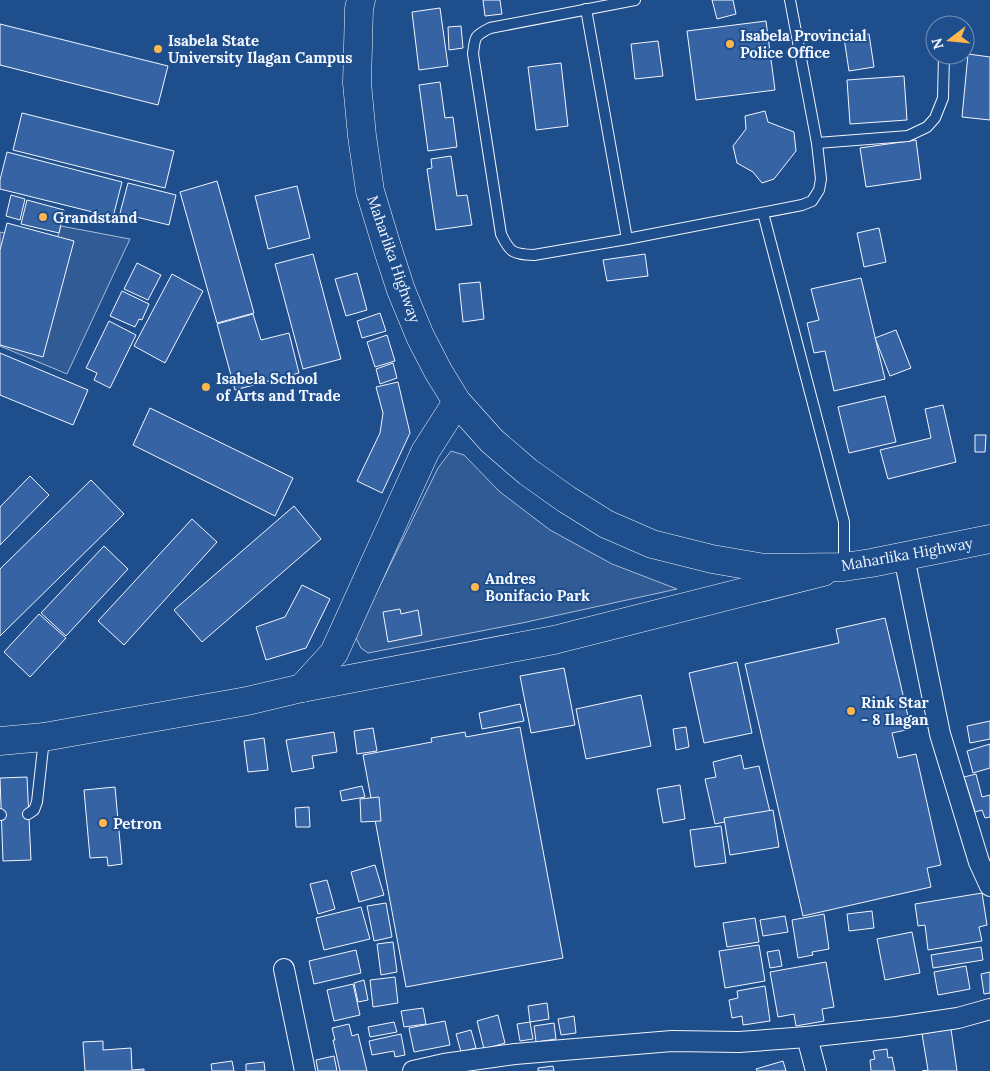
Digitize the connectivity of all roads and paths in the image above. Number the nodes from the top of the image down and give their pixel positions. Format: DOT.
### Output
graph roads {
  1 [pos="361,0"];
  2 [pos="635,0"];
  3 [pos="790,0"];
  4 [pos="586,9"];
  5 [pos="944,65"];
  6 [pos="817,143"];
  7 [pos="763,213"];
  8 [pos="627,239"];
  9 [pos="457,402"];
  10 [pos="990,539"];
  11 [pos="904,557"];
  12 [pos="844,567"];
  13 [pos="302,688"];
  14 [pos="44,737"];
  15 [pos="0,741"];
  16 [pos="28,814"];
  17 [pos="990,886"];
  18 [pos="284,969"];
  19 [pos="990,1009"];
  20 [pos="807,1037"];
  21 [pos="468,1066"];
  22 [pos="305,1071"];
  23 [pos="413,1071"];
  24 [pos="816,1071"];
  1 -- 9 [label="main road, Maharlika Highway"];
  2 -- 4 [label="lane"];
  3 -- 6 [label="lane"];
  4 -- 8 [label="lane"];
  4 -- 8 [label="lane"];
  5 -- 6 [label="lane"];
  6 -- 7 [label="lane"];
  7 -- 8 [label="lane"];
  7 -- 12 [label="lane"];
  9 -- 12 [label="main road, Maharlika Highway"];
  9 -- 13 [label="main road"];
  10 -- 11 [label="main road, Maharlika Highway"];
  11 -- 12 [label="main road, Maharlika Highway"];
  11 -- 17 [label="street"];
  12 -- 13 [label="main road"];
  13 -- 14 [label="main road"];
  14 -- 15 [label="main road"];
  14 -- 16 [label="lane"];
  18 -- 22 [label="street"];
  19 -- 20 [label="street"];
  20 -- 21 [label="street"];
  20 -- 24 [label="street"];
  21 -- 23 [label="street"];
}
